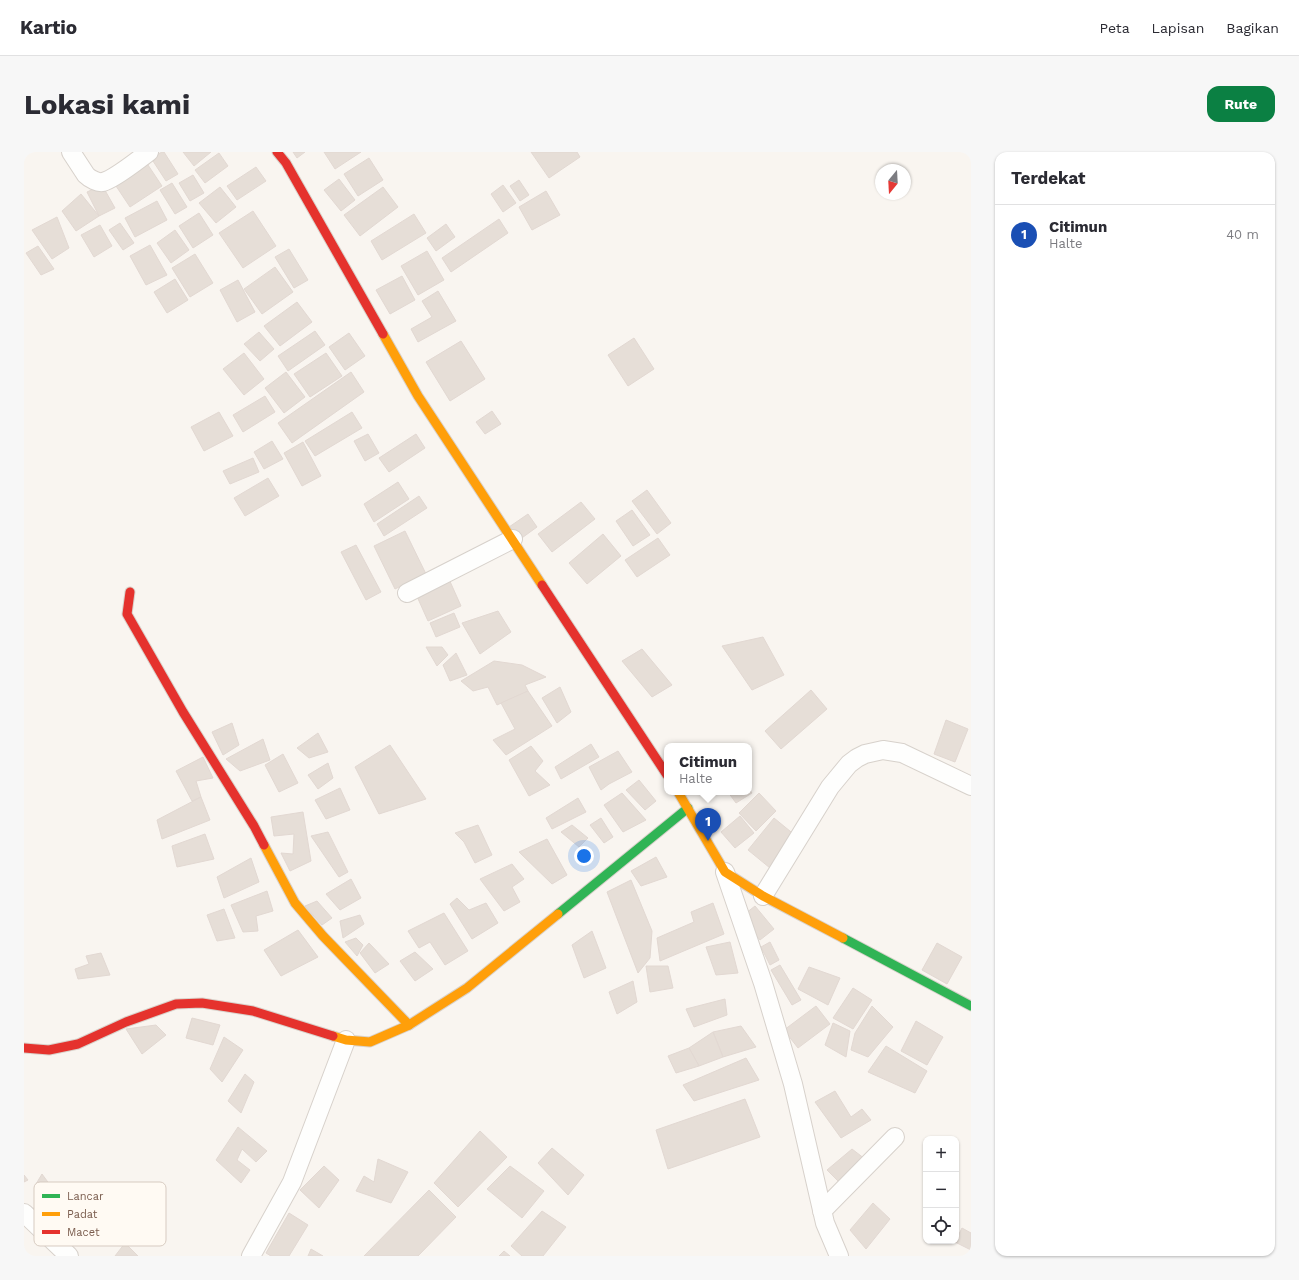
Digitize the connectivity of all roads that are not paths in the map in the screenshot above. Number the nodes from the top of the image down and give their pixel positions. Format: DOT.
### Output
graph roads {
  1 [pos="71,152"];
  2 [pos="150,152"];
  3 [pos="277,152"];
  4 [pos="513,539"];
  5 [pos="130,592"];
  6 [pos="407,593"];
  7 [pos="664,770"];
  8 [pos="971,786"];
  9 [pos="680,795"];
  10 [pos="688,808"];
  11 [pos="725,872"];
  12 [pos="763,896"];
  13 [pos="971,1006"];
  14 [pos="409,1025"];
  15 [pos="346,1040"];
  16 [pos="24,1048"];
  17 [pos="896,1138"];
  18 [pos="822,1211"];
  19 [pos="24,1213"];
  20 [pos="34,1224"];
  21 [pos="251,1256"];
  22 [pos="839,1256"];
  1 -- 2 [label="street"];
  3 -- 4 [label="street"];
  4 -- 6 [label="street"];
  4 -- 7 [label="street"];
  5 -- 14 [label="street"];
  8 -- 12 [label="street"];
  9 -- 10 [label="street"];
  10 -- 11 [label="street"];
  10 -- 14 [label="street"];
  11 -- 12 [label="street"];
  11 -- 18 [label="street"];
  12 -- 13 [label="street"];
  14 -- 15 [label="street"];
  15 -- 16 [label="street"];
  15 -- 21 [label="street"];
  17 -- 18 [label="street"];
  18 -- 22 [label="street"];
  19 -- 20 [label="street"];
}
